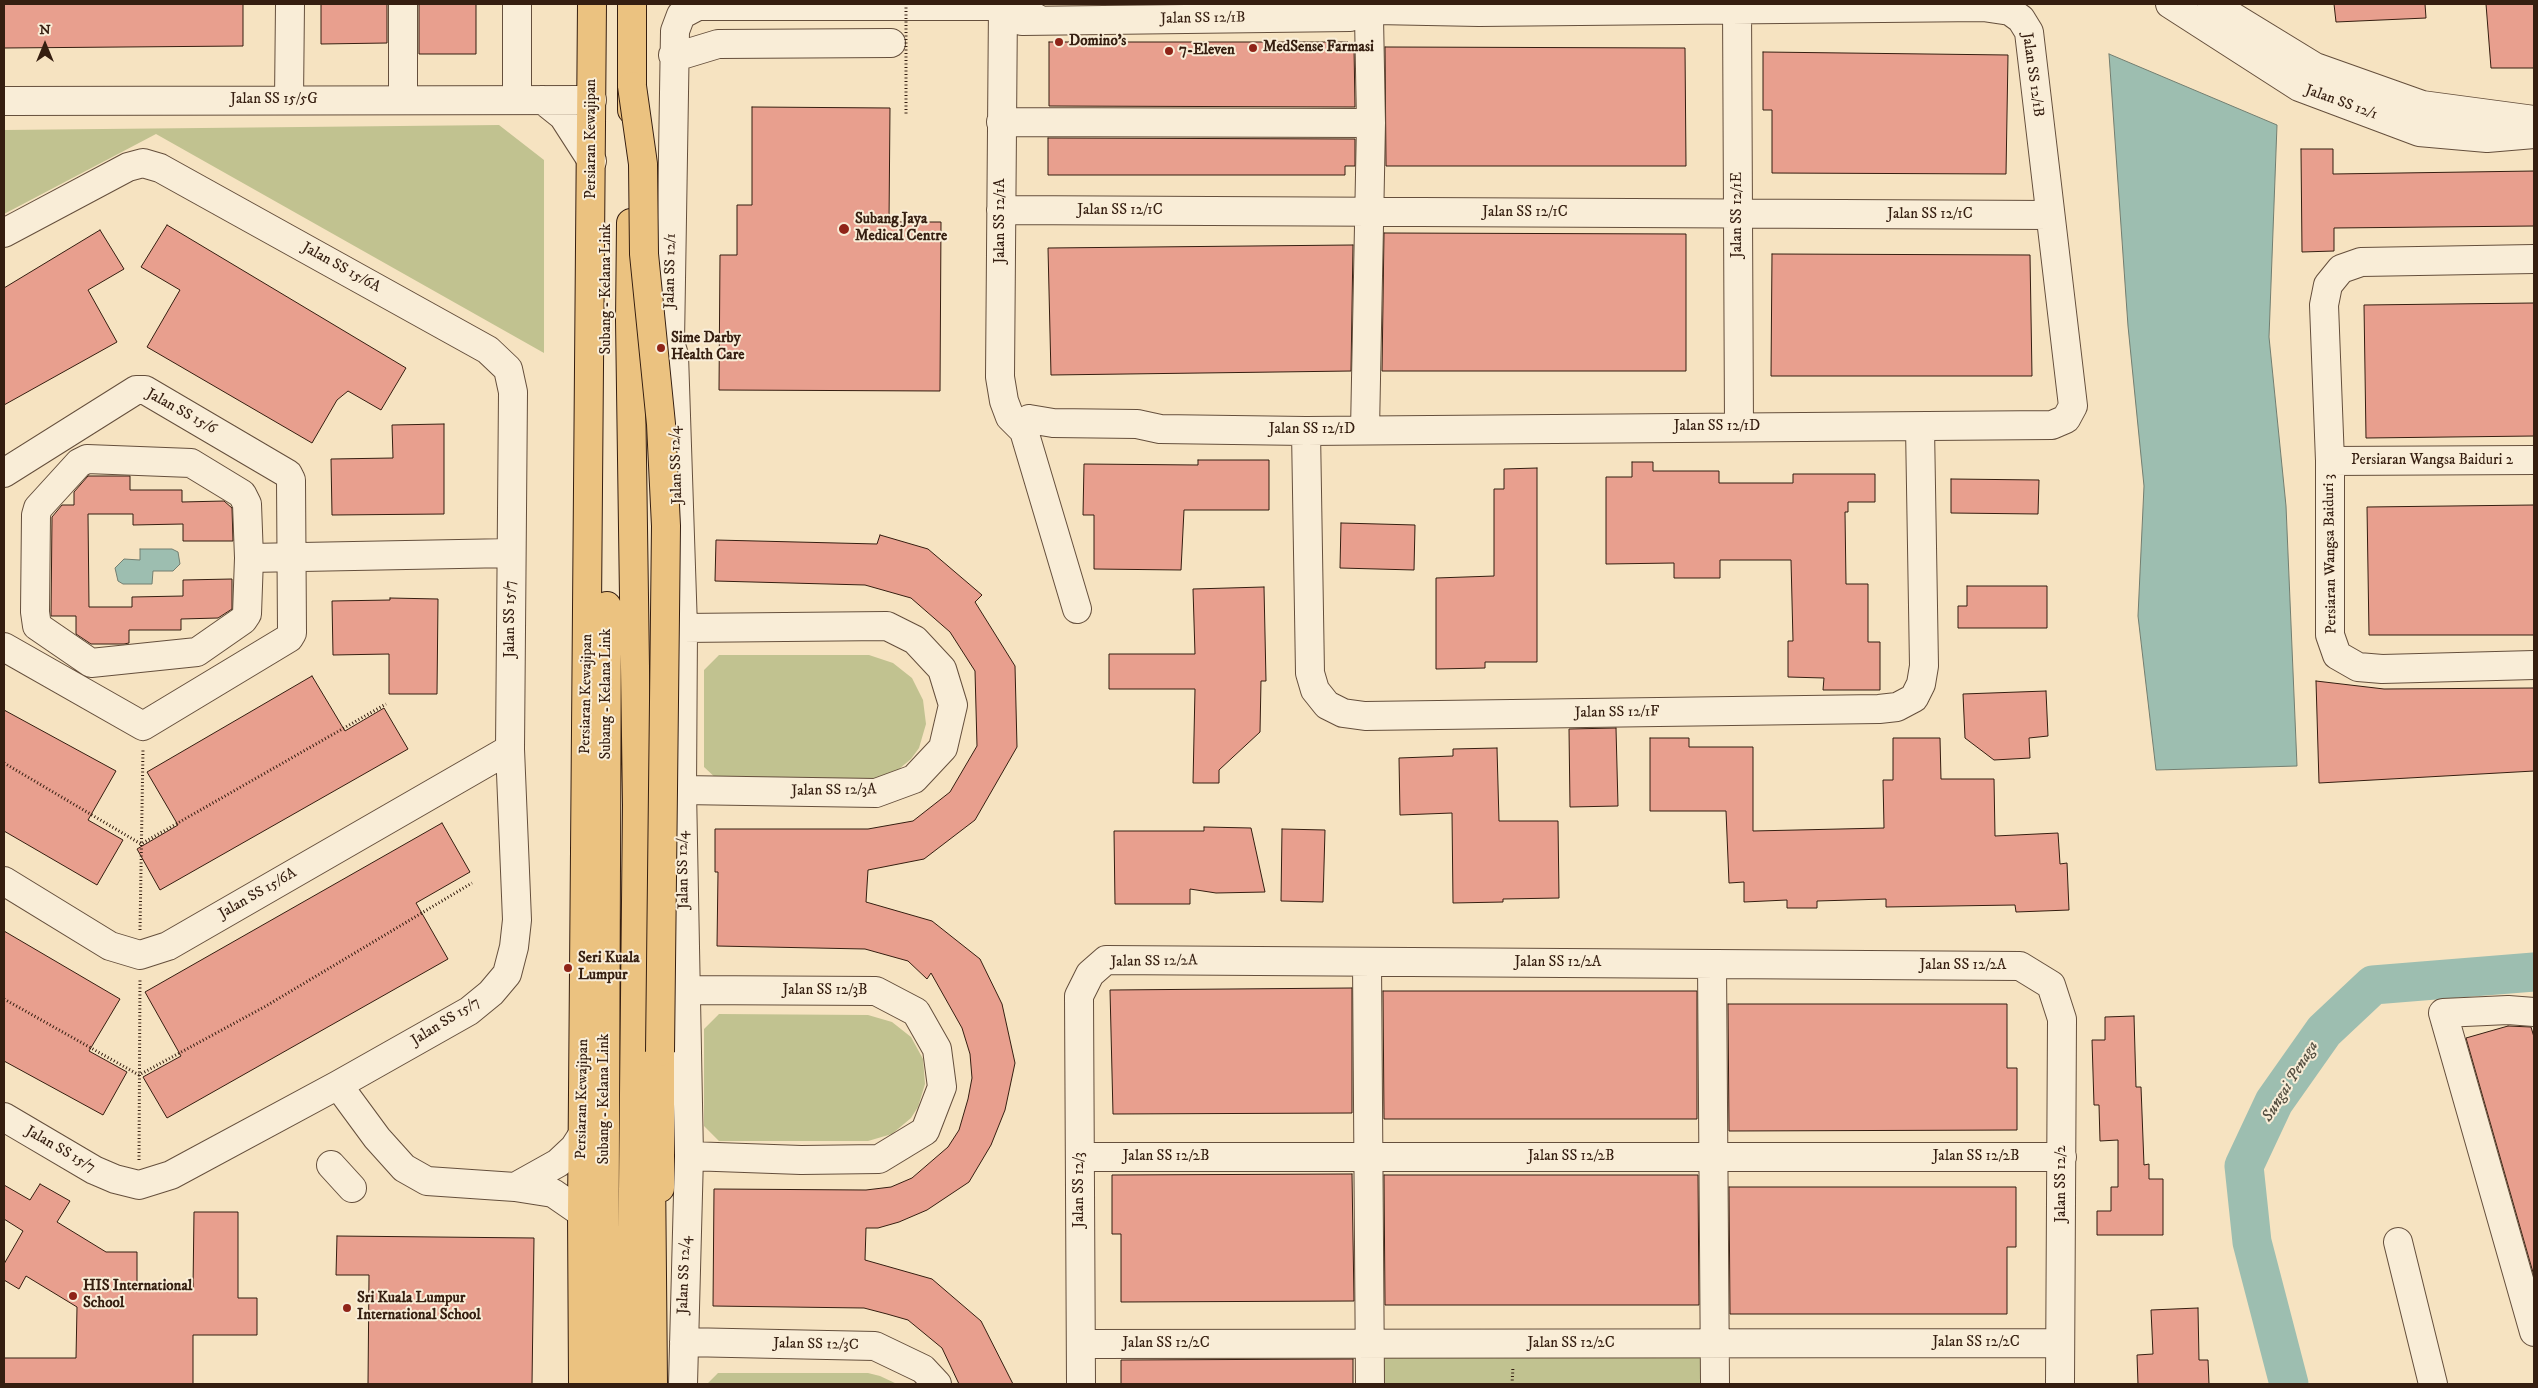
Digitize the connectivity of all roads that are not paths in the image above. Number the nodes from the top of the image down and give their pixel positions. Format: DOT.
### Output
graph roads {
  1 [pos="290,4"];
  2 [pos="403,4"];
  3 [pos="517,4"];
  4 [pos="592,4"];
  5 [pos="601,4"];
  6 [pos="608,4"];
  7 [pos="643,4"];
  8 [pos="2170,4"];
  9 [pos="2212,4"];
  10 [pos="1737,6"];
  11 [pos="1364,8"];
  12 [pos="1013,12"];
  13 [pos="891,43"];
  14 [pos="679,54"];
  15 [pos="632,86"];
  16 [pos="289,100"];
  17 [pos="403,100"];
  18 [pos="516,100"];
  19 [pos="544,100"];
  20 [pos="592,100"];
  21 [pos="4,101"];
  22 [pos="2534,120"];
  23 [pos="1008,122"];
  24 [pos="1371,122"];
  25 [pos="2534,134"];
  26 [pos="592,161"];
  27 [pos="1009,210"];
  28 [pos="1370,212"];
  29 [pos="1738,214"];
  30 [pos="2050,215"];
  31 [pos="592,220"];
  32 [pos="4,233"];
  33 [pos="2534,259"];
  34 [pos="674,355"];
  35 [pos="1027,425"];
  36 [pos="1739,426"];
  37 [pos="1920,427"];
  38 [pos="1365,430"];
  39 [pos="1306,431"];
  40 [pos="2534,460"];
  41 [pos="2330,461"];
  42 [pos="4,473"];
  43 [pos="511,553"];
  44 [pos="291,557"];
  45 [pos="249,558"];
  46 [pos="1077,609"];
  47 [pos="683,628"];
  48 [pos="4,647"];
  49 [pos="2534,665"];
  50 [pos="683,670"];
  51 [pos="648,671"];
  52 [pos="510,749"];
  53 [pos="682,790"];
  54 [pos="4,881"];
  55 [pos="1366,962"];
  56 [pos="1712,964"];
  57 [pos="2050,985"];
  58 [pos="687,990"];
  59 [pos="1079,996"];
  60 [pos="2534,1012"];
  61 [pos="338,1085"];
  62 [pos="4,1117"];
  63 [pos="583,1134"];
  64 [pos="688,1156"];
  65 [pos="1713,1157"];
  66 [pos="2062,1157"];
  67 [pos="1080,1158"];
  68 [pos="1368,1158"];
  69 [pos="331,1165"];
  70 [pos="516,1187"];
  71 [pos="352,1188"];
  72 [pos="582,1213"];
  73 [pos="2398,1242"];
  74 [pos="2534,1332"];
  75 [pos="684,1342"];
  76 [pos="1714,1343"];
  77 [pos="2060,1343"];
  78 [pos="1081,1344"];
  79 [pos="1369,1344"];
  80 [pos="583,1384"];
  81 [pos="604,1384"];
  82 [pos="631,1384"];
  83 [pos="653,1384"];
  84 [pos="660,1384"];
  85 [pos="684,1384"];
  86 [pos="937,1384"];
  87 [pos="1081,1384"];
  88 [pos="1370,1384"];
  89 [pos="1714,1384"];
  90 [pos="2060,1384"];
  91 [pos="2433,1384"];
  1 -- 16 [label="street"];
  2 -- 17 [label="street"];
  3 -- 18 [label="street"];
  4 -- 20 [label="main road, Persiaran Kewajipan"];
  5 -- 31 [label="main road"];
  6 -- 81 [label="main road, Subang - Kelana Link"];
  7 -- 15 [label="main road"];
  7 -- 51 [label="main road"];
  8 -- 25 [label="street, Jalan SS 12/1"];
  9 -- 22 [label="street, Jalan SS 12/1"];
  10 -- 11 [label="street, Jalan SS 12/1B"];
  10 -- 29 [label="street, Jalan SS 12/1E"];
  10 -- 30 [label="street, Jalan SS 12/1B"];
  11 -- 12 [label="street, Jalan SS 12/1B"];
  11 -- 24 [label="street"];
  12 -- 14 [label="street, Jalan SS 12/1"];
  12 -- 23 [label="street, Jalan SS 12/1A"];
  13 -- 14 [label="street"];
  14 -- 34 [label="street, Jalan SS 12/1"];
  15 -- 82 [label="main road, Subang - Kelana Link, bridge"];
  15 -- 84 [label="main road, bridge"];
  16 -- 17 [label="street, Jalan SS 15/5G"];
  16 -- 21 [label="street, Jalan SS 15/5G"];
  17 -- 18 [label="street, Jalan SS 15/5G"];
  18 -- 19 [label="street, Jalan SS 15/5G"];
  19 -- 20 [label="street, Jalan SS 15/5G"];
  19 -- 26 [label="street"];
  20 -- 26 [label="main road, Persiaran Kewajipan"];
  23 -- 24 [label="street"];
  23 -- 27 [label="street, Jalan SS 12/1A"];
  24 -- 28 [label="street"];
  26 -- 31 [label="main road, Persiaran Kewajipan"];
  27 -- 28 [label="street, Jalan SS 12/1C"];
  27 -- 35 [label="street, Jalan SS 12/1A"];
  28 -- 29 [label="street, Jalan SS 12/1C"];
  28 -- 38 [label="street"];
  29 -- 30 [label="street, Jalan SS 12/1C"];
  29 -- 36 [label="street, Jalan SS 12/1E"];
  30 -- 37 [label="street, Jalan SS 12/1D"];
  31 -- 63 [label="main road, Persiaran Kewajipan"];
  32 -- 43 [label="street, Jalan SS 15/6A"];
  33 -- 41 [label="street, Persiaran Wangsa Baiduri 3"];
  34 -- 47 [label="street, Jalan SS 12/4"];
  35 -- 39 [label="street, Jalan SS 12/1D"];
  35 -- 46 [label="street, Jalan SS 12/1A"];
  36 -- 37 [label="street, Jalan SS 12/1D"];
  36 -- 38 [label="street, Jalan SS 12/1D"];
  37 -- 39 [label="street, Jalan SS 12/1F"];
  38 -- 39 [label="street, Jalan SS 12/1D"];
  40 -- 41 [label="street, Persiaran Wangsa Baiduri 2"];
  41 -- 49 [label="street, Persiaran Wangsa Baiduri 3"];
  42 -- 44 [label="street, Jalan SS 15/6"];
  43 -- 44 [label="street"];
  43 -- 52 [label="street, Jalan SS 15/7"];
  44 -- 45 [label="street"];
  44 -- 48 [label="street, Jalan SS 15/6"];
  45 -- 45 [label="street"];
  47 -- 50 [label="street, Jalan SS 12/4"];
  47 -- 53 [label="street, Jalan SS 12/3A"];
  50 -- 51 [label="street"];
  50 -- 53 [label="street, Jalan SS 12/4"];
  51 -- 83 [label="main road"];
  52 -- 54 [label="street, Jalan SS 15/6A"];
  52 -- 61 [label="street, Jalan SS 15/7"];
  53 -- 58 [label="street, Jalan SS 12/4"];
  55 -- 56 [label="street, Jalan SS 12/2A"];
  55 -- 59 [label="street, Jalan SS 12/2A"];
  55 -- 68 [label="street"];
  56 -- 57 [label="street, Jalan SS 12/2A"];
  56 -- 65 [label="street"];
  57 -- 66 [label="street, Jalan SS 12/2"];
  58 -- 64 [label="street, Jalan SS 12/4"];
  58 -- 64 [label="street, Jalan SS 12/3B"];
  59 -- 67 [label="street, Jalan SS 12/3"];
  60 -- 74 [label="street"];
  61 -- 62 [label="street, Jalan SS 15/7"];
  61 -- 70 [label="street"];
  63 -- 70 [label="street"];
  63 -- 72 [label="main road, Persiaran Kewajipan"];
  64 -- 75 [label="street, Jalan SS 12/4"];
  65 -- 66 [label="street, Jalan SS 12/2B"];
  65 -- 68 [label="street, Jalan SS 12/2B"];
  65 -- 76 [label="street"];
  66 -- 77 [label="street, Jalan SS 12/2"];
  67 -- 68 [label="street, Jalan SS 12/2B"];
  67 -- 78 [label="street, Jalan SS 12/3"];
  68 -- 79 [label="street"];
  69 -- 71 [label="street"];
  70 -- 72 [label="street"];
  72 -- 80 [label="main road, Persiaran Kewajipan"];
  73 -- 91 [label="street"];
  75 -- 85 [label="street, Jalan SS 12/4"];
  75 -- 86 [label="street, Jalan SS 12/3C"];
  76 -- 77 [label="street, Jalan SS 12/2C"];
  76 -- 79 [label="street, Jalan SS 12/2C"];
  76 -- 89 [label="street"];
  77 -- 90 [label="street, Jalan SS 12/2"];
  78 -- 79 [label="street, Jalan SS 12/2C"];
  78 -- 87 [label="street, Jalan SS 12/3"];
  79 -- 88 [label="street"];
}
